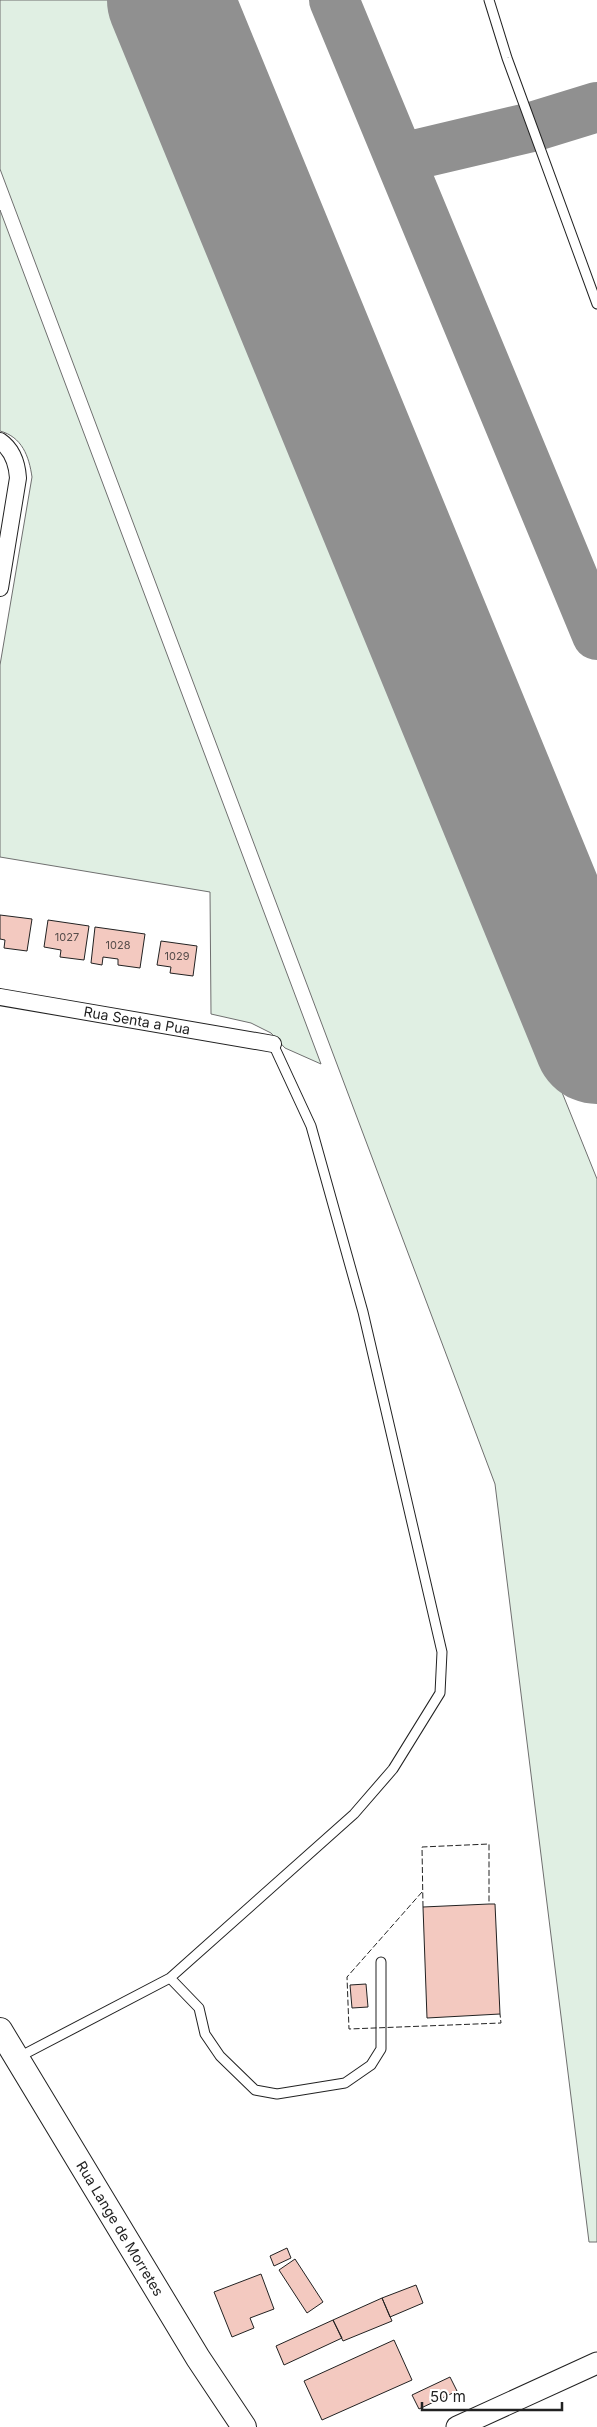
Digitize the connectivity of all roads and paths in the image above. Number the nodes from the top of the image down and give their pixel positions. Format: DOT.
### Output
graph roads {
  1 [pos="489,0"];
  2 [pos="597,304"];
  3 [pos="4,445"];
  4 [pos="0,588"];
  5 [pos="0,997"];
  6 [pos="273,1044"];
  7 [pos="381,1962"];
  8 [pos="170,1978"];
  9 [pos="0,2030"];
  10 [pos="17,2058"];
  11 [pos="597,2363"];
  12 [pos="244,2427"];
  13 [pos="457,2427"];
  1 -- 2 [label="lane"];
  3 -- 4 [label="street"];
  5 -- 6 [label="street, Rua Senta a Pua"];
  6 -- 8 [label="lane"];
  7 -- 8 [label="lane"];
  8 -- 10 [label="lane"];
  9 -- 10 [label="main road, Rua Lange de Morretes"];
  10 -- 12 [label="main road, Rua Lange de Morretes"];
  11 -- 13 [label="street"];
}
